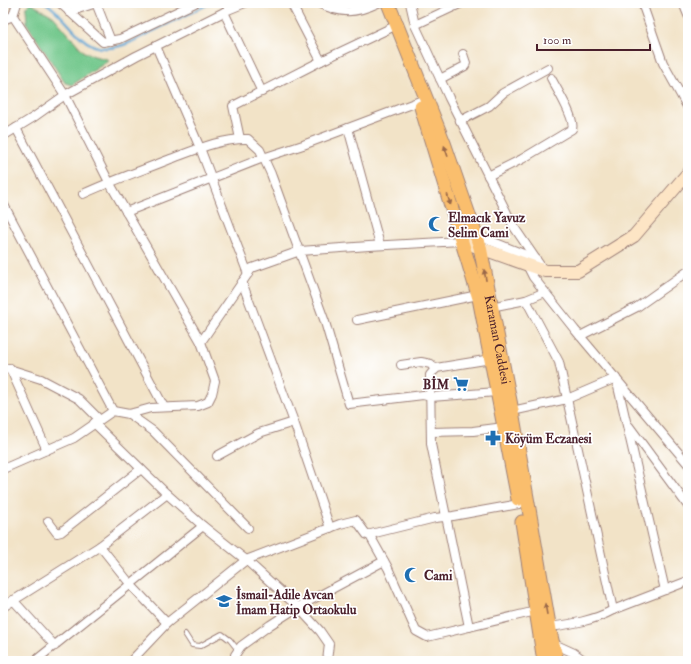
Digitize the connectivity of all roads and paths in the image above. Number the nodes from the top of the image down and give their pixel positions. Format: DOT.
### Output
graph roads {
  1 [pos="17,3"];
  2 [pos="60,3"];
  3 [pos="96,3"];
  4 [pos="175,3"];
  5 [pos="196,3"];
  6 [pos="245,3"];
  7 [pos="291,3"];
  8 [pos="318,3"];
  9 [pos="378,3"];
  10 [pos="388,3"];
  11 [pos="410,3"];
  12 [pos="462,3"];
  13 [pos="642,3"];
  14 [pos="683,3"];
  15 [pos="69,12"];
  16 [pos="178,12"];
  17 [pos="224,12"];
  18 [pos="688,15"];
  19 [pos="13,16"];
  20 [pos="3,20"];
  21 [pos="415,25"];
  22 [pos="397,27"];
  23 [pos="111,41"];
  24 [pos="156,46"];
  25 [pos="463,54"];
  26 [pos="321,61"];
  27 [pos="548,68"];
  28 [pos="551,78"];
  29 [pos="440,79"];
  30 [pos="262,92"];
  31 [pos="65,95"];
  32 [pos="420,101"];
  33 [pos="688,108"];
  34 [pos="460,121"];
  35 [pos="16,128"];
  36 [pos="348,128"];
  37 [pos="3,136"];
  38 [pos="240,139"];
  39 [pos="200,148"];
  40 [pos="263,158"];
  41 [pos="688,173"];
  42 [pos="488,176"];
  43 [pos="212,178"];
  44 [pos="109,182"];
  45 [pos="83,194"];
  46 [pos="3,203"];
  47 [pos="126,212"];
  48 [pos="461,241"];
  49 [pos="478,241"];
  50 [pos="380,245"];
  51 [pos="300,251"];
  52 [pos="532,262"];
  53 [pos="688,272"];
  54 [pos="248,274"];
  55 [pos="242,282"];
  56 [pos="545,292"];
  57 [pos="478,295"];
  58 [pos="526,300"];
  59 [pos="491,306"];
  60 [pos="357,320"];
  61 [pos="580,336"];
  62 [pos="201,342"];
  63 [pos="491,359"];
  64 [pos="401,365"];
  65 [pos="6,368"];
  66 [pos="435,370"];
  67 [pos="616,378"];
  68 [pos="497,392"];
  69 [pos="431,397"];
  70 [pos="567,399"];
  71 [pos="164,407"];
  72 [pos="113,411"];
  73 [pos="512,411"];
  74 [pos="129,414"];
  75 [pos="97,422"];
  76 [pos="294,422"];
  77 [pos="627,424"];
  78 [pos="504,427"];
  79 [pos="431,432"];
  80 [pos="47,450"];
  81 [pos="217,456"];
  82 [pos="688,464"];
  83 [pos="3,469"];
  84 [pos="141,469"];
  85 [pos="167,494"];
  86 [pos="519,504"];
  87 [pos="688,506"];
  88 [pos="446,517"];
  89 [pos="48,521"];
  90 [pos="203,526"];
  91 [pos="248,528"];
  92 [pos="330,528"];
  93 [pos="369,534"];
  94 [pos="100,546"];
  95 [pos="246,560"];
  96 [pos="384,561"];
  97 [pos="688,581"];
  98 [pos="131,585"];
  99 [pos="665,590"];
  100 [pos="13,600"];
  101 [pos="3,607"];
  102 [pos="298,607"];
  103 [pos="613,610"];
  104 [pos="536,611"];
  105 [pos="166,623"];
  106 [pos="469,627"];
  107 [pos="549,627"];
  108 [pos="185,634"];
  109 [pos="552,643"];
  110 [pos="55,646"];
  111 [pos="238,650"];
  112 [pos="35,661"];
  113 [pos="131,661"];
  114 [pos="235,661"];
  115 [pos="327,661"];
  116 [pos="544,661"];
  117 [pos="557,661"];
  118 [pos="585,661"];
  1 -- 19 [label="street"];
  2 -- 15 [label="street"];
  3 -- 15 [label="street"];
  3 -- 23 [label="street"];
  4 -- 16 [label="street"];
  5 -- 16 [label="street"];
  6 -- 17 [label="street"];
  7 -- 26 [label="street"];
  8 -- 9 [label="street"];
  10 -- 22 [label="main road, Karaman Caddesi"];
  11 -- 21 [label="street"];
  12 -- 21 [label="street"];
  13 -- 33 [label="street"];
  14 -- 18 [label="street"];
  15 -- 23 [label="street"];
  16 -- 23 [label="street"];
  17 -- 24 [label="street"];
  17 -- 30 [label="street"];
  19 -- 20 [label="street"];
  19 -- 31 [label="street"];
  21 -- 29 [label="street"];
  22 -- 26 [label="street"];
  22 -- 32 [label="main road, Karaman Caddesi"];
  49 -- 22 [label="main road, Karaman Caddesi, one-way"];
  24 -- 31 [label="street"];
  24 -- 39 [label="street"];
  25 -- 29 [label="street"];
  26 -- 30 [label="street"];
  27 -- 34 [label="street"];
  28 -- 42 [label="street"];
  29 -- 34 [label="street"];
  30 -- 38 [label="street"];
  31 -- 35 [label="street"];
  31 -- 44 [label="street"];
  32 -- 36 [label="street"];
  32 -- 48 [label="main road, Karaman Caddesi, one-way"];
  34 -- 42 [label="street"];
  35 -- 37 [label="street"];
  35 -- 71 [label="street"];
  36 -- 40 [label="street"];
  36 -- 50 [label="street"];
  38 -- 39 [label="street"];
  38 -- 40 [label="street"];
  39 -- 43 [label="street"];
  39 -- 44 [label="street"];
  40 -- 43 [label="street"];
  40 -- 51 [label="street"];
  41 -- 52 [label="street"];
  42 -- 52 [label="street"];
  43 -- 47 [label="street"];
  43 -- 54 [label="street"];
  44 -- 45 [label="street"];
  44 -- 47 [label="street"];
  46 -- 72 [label="street"];
  47 -- 62 [label="street"];
  48 -- 49 [label="street"];
  48 -- 50 [label="street"];
  48 -- 57 [label="main road, Karaman Caddesi"];
  49 -- 52 [label="street"];
  59 -- 49 [label="main road, Karaman Caddesi, one-way"];
  50 -- 51 [label="street"];
  51 -- 54 [label="street"];
  51 -- 69 [label="street"];
  52 -- 56 [label="street"];
  53 -- 61 [label="street"];
  54 -- 55 [label="street"];
  55 -- 62 [label="street"];
  55 -- 76 [label="street"];
  56 -- 58 [label="street"];
  56 -- 61 [label="street"];
  57 -- 60 [label="street"];
  57 -- 63 [label="main road, Karaman Caddesi"];
  58 -- 59 [label="street"];
  58 -- 70 [label="street"];
  59 -- 73 [label="main road, Karaman Caddesi"];
  61 -- 67 [label="street"];
  62 -- 71 [label="street"];
  63 -- 66 [label="street"];
  63 -- 68 [label="main road, Karaman Caddesi"];
  64 -- 66 [label="street"];
  65 -- 75 [label="street"];
  65 -- 80 [label="street"];
  66 -- 69 [label="street"];
  67 -- 70 [label="street"];
  67 -- 77 [label="street"];
  67 -- 82 [label="street"];
  68 -- 69 [label="street"];
  68 -- 78 [label="main road, Karaman Caddesi"];
  69 -- 79 [label="street"];
  70 -- 73 [label="street"];
  70 -- 103 [label="street"];
  71 -- 74 [label="street"];
  72 -- 74 [label="street"];
  72 -- 75 [label="street"];
  107 -- 73 [label="main road, Karaman Caddesi, one-way"];
  74 -- 91 [label="street"];
  75 -- 80 [label="street"];
  75 -- 84 [label="street"];
  76 -- 81 [label="street"];
  76 -- 92 [label="street"];
  77 -- 87 [label="street"];
  77 -- 99 [label="street"];
  78 -- 79 [label="street"];
  78 -- 86 [label="main road, Karaman Caddesi"];
  79 -- 88 [label="street"];
  80 -- 83 [label="street"];
  84 -- 85 [label="street"];
  84 -- 89 [label="street"];
  85 -- 90 [label="street"];
  85 -- 94 [label="street"];
  86 -- 88 [label="street"];
  86 -- 104 [label="main road, Karaman Caddesi"];
  88 -- 93 [label="street"];
  88 -- 106 [label="street"];
  90 -- 95 [label="street"];
  90 -- 98 [label="street"];
  92 -- 93 [label="street"];
  92 -- 95 [label="street"];
  93 -- 96 [label="street"];
  94 -- 98 [label="street"];
  94 -- 100 [label="street"];
  95 -- 102 [label="street"];
  95 -- 105 [label="street"];
  96 -- 102 [label="street"];
  96 -- 106 [label="street"];
  97 -- 99 [label="street"];
  98 -- 105 [label="street"];
  98 -- 110 [label="street"];
  99 -- 103 [label="street"];
  100 -- 101 [label="street"];
  100 -- 110 [label="street"];
  102 -- 111 [label="street"];
  102 -- 115 [label="street"];
  103 -- 107 [label="street"];
  104 -- 106 [label="street"];
  104 -- 116 [label="main road, Karaman Caddesi"];
  105 -- 113 [label="street"];
  107 -- 109 [label="main road, Karaman Caddesi"];
  108 -- 111 [label="lane"];
  109 -- 117 [label="main road, Karaman Caddesi"];
  109 -- 118 [label="street"];
  110 -- 112 [label="street"];
  111 -- 114 [label="street"];
}
